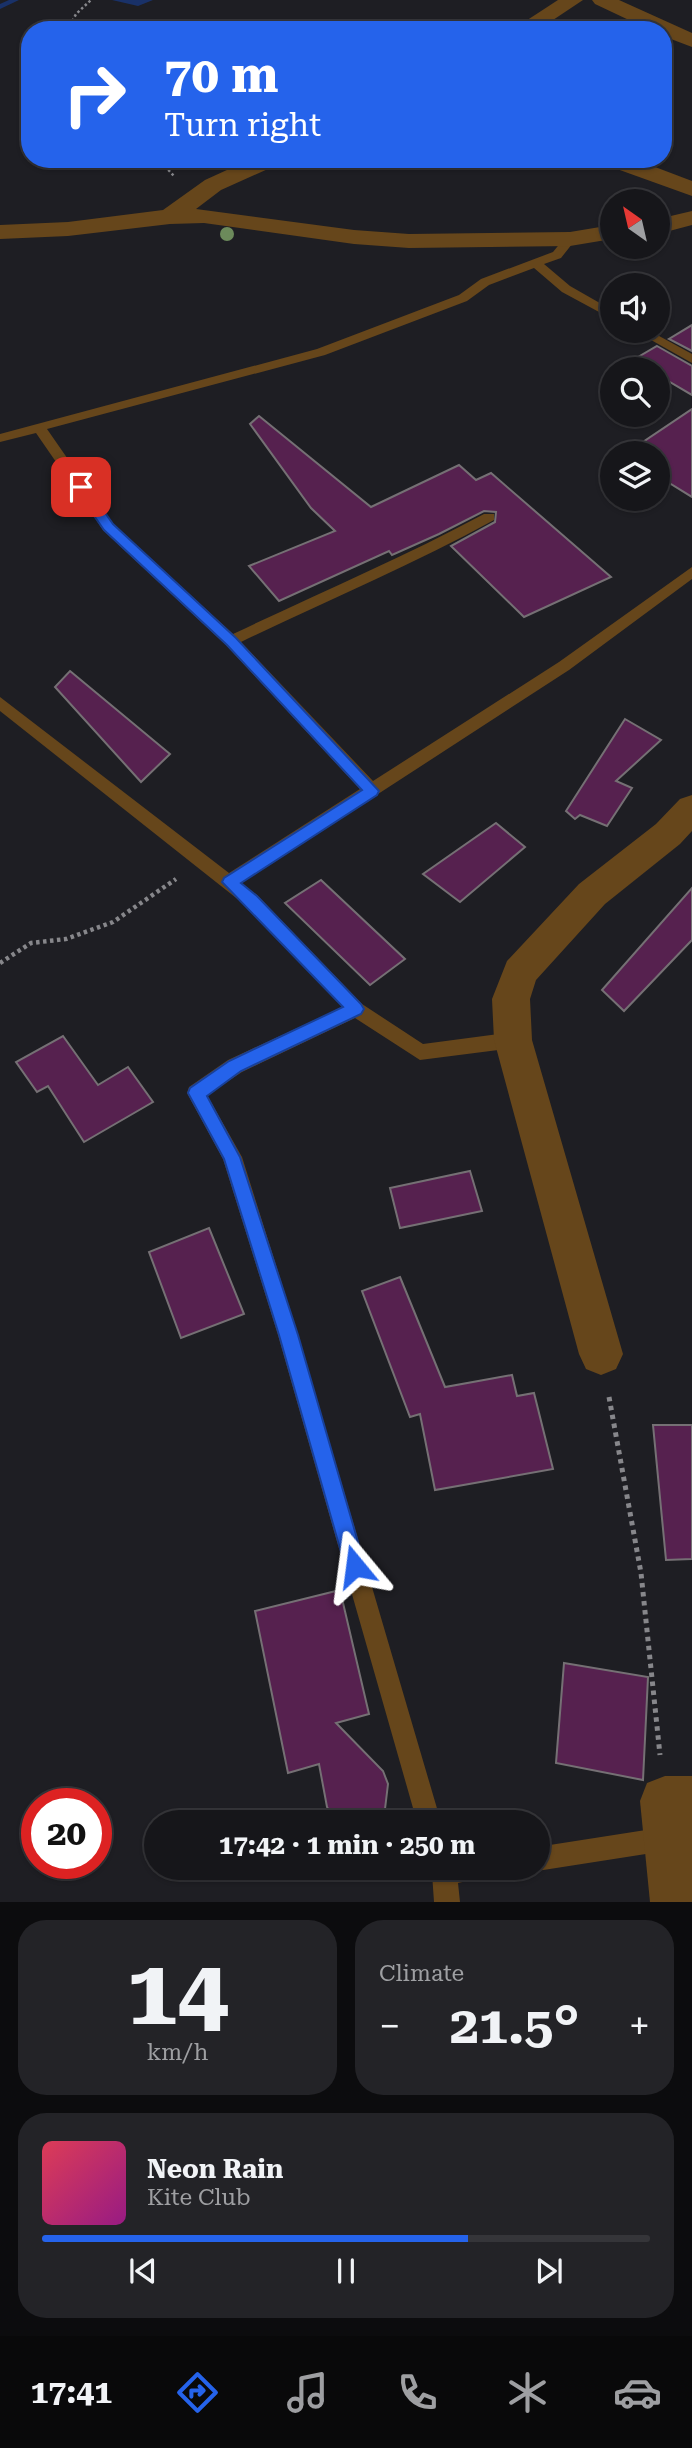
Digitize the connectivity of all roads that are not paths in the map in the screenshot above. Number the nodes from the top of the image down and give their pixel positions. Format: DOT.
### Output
graph roads {
  1 [pos="573,0"];
  2 [pos="603,0"];
  3 [pos="537,21"];
  4 [pos="649,21"];
  5 [pos="672,32"];
  6 [pos="692,41"];
  7 [pos="251,168"];
  8 [pos="636,168"];
  9 [pos="692,188"];
  10 [pos="170,217"];
  11 [pos="692,218"];
  12 [pos="670,224"];
  13 [pos="0,232"];
  14 [pos="600,234"];
  15 [pos="570,239"];
  16 [pos="535,263"];
  17 [pos="600,308"];
  18 [pos="663,343"];
  19 [pos="692,359"];
  20 [pos="39,427"];
  21 [pos="0,438"];
  22 [pos="489,517"];
  23 [pos="692,572"];
  24 [pos="231,642"];
  25 [pos="0,704"];
  26 [pos="372,791"];
  27 [pos="692,808"];
  28 [pos="229,882"];
  29 [pos="356,1009"];
  30 [pos="513,1040"];
  31 [pos="601,1354"];
  32 [pos="426,1810"];
  33 [pos="676,1813"];
  34 [pos="550,1855"];
  35 [pos="444,1880"];
  36 [pos="447,1902"];
  37 [pos="676,1902"];
  1 -- 3 [label="street"];
  2 -- 4 [label="street"];
  5 -- 6 [label="street"];
  7 -- 10 [label="street"];
  8 -- 9 [label="street"];
  10 -- 13 [label="street"];
  10 -- 15 [label="street"];
  11 -- 12 [label="street"];
  14 -- 15 [label="street"];
  15 -- 16 [label="lane"];
  16 -- 17 [label="lane"];
  16 -- 20 [label="lane"];
  18 -- 19 [label="lane"];
  20 -- 21 [label="lane"];
  20 -- 24 [label="lane"];
  22 -- 24 [label="lane"];
  23 -- 26 [label="lane"];
  24 -- 26 [label="lane"];
  25 -- 28 [label="lane"];
  26 -- 28 [label="lane"];
  27 -- 30 [label="street"];
  28 -- 29 [label="lane"];
  29 -- 30 [label="lane"];
  29 -- 32 [label="lane"];
  30 -- 31 [label="street"];
  33 -- 34 [label="lane"];
  33 -- 37 [label="street"];
  35 -- 36 [label="lane"];
}
